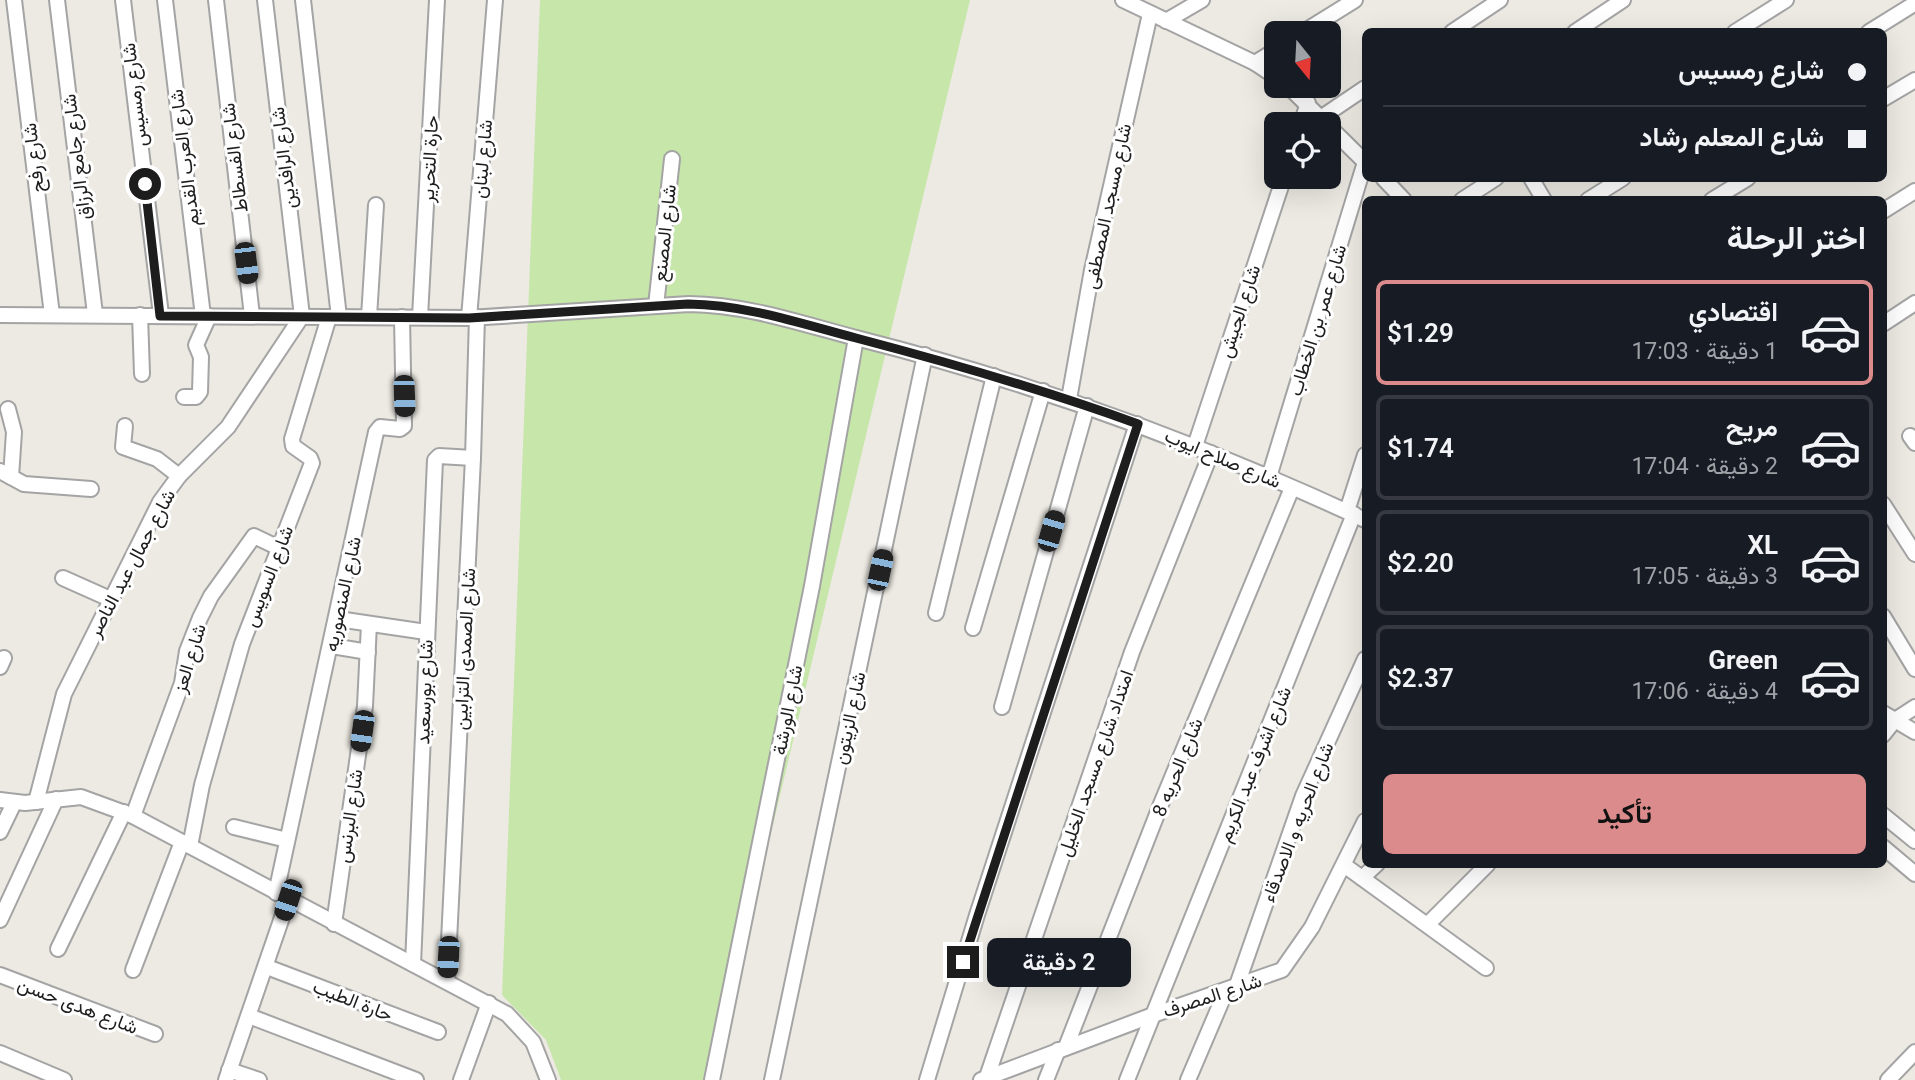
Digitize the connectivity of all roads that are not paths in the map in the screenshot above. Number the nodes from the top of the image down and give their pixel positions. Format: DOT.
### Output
graph roads {
  1 [pos="14,0"];
  2 [pos="57,0"];
  3 [pos="123,0"];
  4 [pos="165,0"];
  5 [pos="216,0"];
  6 [pos="265,0"];
  7 [pos="303,0"];
  8 [pos="437,0"];
  9 [pos="495,0"];
  10 [pos="1124,0"];
  11 [pos="1202,0"];
  12 [pos="1355,0"];
  13 [pos="1500,0"];
  14 [pos="1623,0"];
  15 [pos="1786,0"];
  16 [pos="1914,3"];
  17 [pos="1150,14"];
  18 [pos="1166,21"];
  19 [pos="1321,21"];
  20 [pos="1458,28"];
  21 [pos="1581,28"];
  22 [pos="1741,28"];
  23 [pos="1875,28"];
  24 [pos="1264,57"];
  25 [pos="1255,63"];
  26 [pos="1264,69"];
  27 [pos="1915,80"];
  28 [pos="1362,90"];
  29 [pos="1887,97"];
  30 [pos="1302,98"];
  31 [pos="1308,103"];
  32 [pos="1305,112"];
  33 [pos="1317,112"];
  34 [pos="1329,112"];
  35 [pos="1341,137"];
  36 [pos="672,159"];
  37 [pos="1362,159"];
  38 [pos="1362,172"];
  39 [pos="1387,182"];
  40 [pos="1490,182"];
  41 [pos="1617,182"];
  42 [pos="1741,182"];
  43 [pos="1279,189"];
  44 [pos="1915,191"];
  45 [pos="1400,196"];
  46 [pos="1468,196"];
  47 [pos="1594,196"];
  48 [pos="1719,196"];
  49 [pos="376,205"];
  50 [pos="1887,208"];
  51 [pos="1915,303"];
  52 [pos="656,306"];
  53 [pos="95,314"];
  54 [pos="0,315"];
  55 [pos="52,315"];
  56 [pos="141,315"];
  57 [pos="160,316"];
  58 [pos="206,316"];
  59 [pos="252,316"];
  60 [pos="302,316"];
  61 [pos="335,317"];
  62 [pos="369,317"];
  63 [pos="402,317"];
  64 [pos="420,317"];
  65 [pos="473,317"];
  66 [pos="1887,321"];
  67 [pos="856,338"];
  68 [pos="925,355"];
  69 [pos="142,374"];
  70 [pos="994,376"];
  71 [pos="1043,391"];
  72 [pos="184,397"];
  73 [pos="1069,399"];
  74 [pos="1087,406"];
  75 [pos="8,409"];
  76 [pos="1138,424"];
  77 [pos="125,426"];
  78 [pos="1195,446"];
  79 [pos="1211,453"];
  80 [pos="473,458"];
  81 [pos="1362,472"];
  82 [pos="5,474"];
  83 [pos="179,476"];
  84 [pos="1269,477"];
  85 [pos="1292,488"];
  86 [pos="91,489"];
  87 [pos="1887,510"];
  88 [pos="1355,515"];
  89 [pos="279,548"];
  90 [pos="1915,554"];
  91 [pos="63,578"];
  92 [pos="110,599"];
  93 [pos="936,613"];
  94 [pos="338,619"];
  95 [pos="1887,623"];
  96 [pos="369,624"];
  97 [pos="974,628"];
  98 [pos="426,632"];
  99 [pos="331,646"];
  100 [pos="368,652"];
  101 [pos="1362,666"];
  102 [pos="1915,669"];
  103 [pos="1002,707"];
  104 [pos="1915,707"];
  105 [pos="1889,717"];
  106 [pos="1915,732"];
  107 [pos="55,799"];
  108 [pos="7,801"];
  109 [pos="36,802"];
  110 [pos="129,814"];
  111 [pos="1887,819"];
  112 [pos="234,827"];
  113 [pos="1362,827"];
  114 [pos="0,832"];
  115 [pos="287,841"];
  116 [pos="1915,841"];
  117 [pos="186,844"];
  118 [pos="1887,850"];
  119 [pos="1344,865"];
  120 [pos="1373,868"];
  121 [pos="1484,868"];
  122 [pos="1915,874"];
  123 [pos="1362,878"];
  124 [pos="282,897"];
  125 [pos="0,920"];
  126 [pos="334,924"];
  127 [pos="1428,924"];
  128 [pos="58,949"];
  129 [pos="413,964"];
  130 [pos="267,967"];
  131 [pos="1486,968"];
  132 [pos="133,970"];
  133 [pos="0,975"];
  134 [pos="447,981"];
  135 [pos="1231,989"];
  136 [pos="489,1003"];
  137 [pos="1153,1015"];
  138 [pos="249,1016"];
  139 [pos="438,1032"];
  140 [pos="155,1034"];
  141 [pos="1062,1049"];
  142 [pos="1915,1052"];
  143 [pos="0,1053"];
  144 [pos="228,1075"];
  145 [pos="984,1079"];
  146 [pos="64,1080"];
  147 [pos="259,1080"];
  148 [pos="416,1080"];
  149 [pos="461,1080"];
  150 [pos="548,1080"];
  151 [pos="712,1080"];
  152 [pos="772,1080"];
  153 [pos="927,1080"];
  154 [pos="1046,1080"];
  155 [pos="1127,1080"];
  156 [pos="1188,1080"];
  157 [pos="1888,1080"];
  1 -- 55 [label="street, شارع رفح"];
  2 -- 53 [label="street, شارع جامع الرزاق"];
  3 -- 57 [label="street, شارع رمسيس"];
  4 -- 58 [label="street, شارع العرب القديم"];
  5 -- 59 [label="street, شارع الفسطاط"];
  6 -- 60 [label="street, شارع الرافدين"];
  7 -- 61 [label="street"];
  8 -- 64 [label="street, حارة التحرير"];
  9 -- 65 [label="street, شارع لبنان"];
  10 -- 17 [label="street"];
  11 -- 18 [label="street"];
  12 -- 19 [label="street"];
  13 -- 20 [label="street"];
  14 -- 21 [label="street"];
  15 -- 22 [label="street"];
  16 -- 23 [label="street"];
  17 -- 18 [label="street"];
  17 -- 73 [label="street, شارع مسجد المصطفى"];
  18 -- 25 [label="street"];
  24 -- 25 [label="street"];
  25 -- 26 [label="street"];
  27 -- 29 [label="street"];
  28 -- 34 [label="street"];
  30 -- 31 [label="street"];
  31 -- 32 [label="street"];
  31 -- 33 [label="street"];
  35 -- 37 [label="street"];
  36 -- 52 [label="street, شارع المصنع"];
  38 -- 84 [label="street, شارع عمر بن الخطاب"];
  39 -- 45 [label="street"];
  40 -- 46 [label="street"];
  41 -- 47 [label="street"];
  42 -- 48 [label="street"];
  43 -- 78 [label="street, شارع الجيش"];
  44 -- 50 [label="street"];
  49 -- 62 [label="street"];
  51 -- 66 [label="street"];
  52 -- 65 [label="street, شارع صلاح ايوب"];
  52 -- 67 [label="street, شارع صلاح ايوب"];
  53 -- 55 [label="street, شارع صلاح ايوب"];
  53 -- 56 [label="street, شارع صلاح ايوب"];
  54 -- 55 [label="street, شارع صلاح ايوب"];
  56 -- 57 [label="street, شارع صلاح ايوب"];
  56 -- 69 [label="street"];
  57 -- 58 [label="street, شارع صلاح ايوب"];
  58 -- 59 [label="street, شارع صلاح ايوب"];
  58 -- 72 [label="street"];
  59 -- 60 [label="street, شارع صلاح ايوب"];
  60 -- 61 [label="street, شارع صلاح ايوب"];
  60 -- 83 [label="street, شارع جمال عبد الناصر"];
  61 -- 62 [label="street, شارع صلاح ايوب"];
  61 -- 89 [label="street, شارع السويس"];
  62 -- 63 [label="street, شارع صلاح ايوب"];
  63 -- 64 [label="street, شارع صلاح ايوب"];
  63 -- 94 [label="street, شارع المنصوريه"];
  64 -- 65 [label="street, شارع صلاح ايوب"];
  65 -- 80 [label="street, شارع الصمدى الترابين"];
  67 -- 68 [label="street, شارع صلاح ايوب"];
  67 -- 151 [label="street, شارع الورشة"];
  68 -- 70 [label="street, شارع صلاح ايوب"];
  68 -- 152 [label="street, شارع الزيتون"];
  70 -- 71 [label="street, شارع صلاح ايوب"];
  70 -- 93 [label="street"];
  71 -- 73 [label="street, شارع صلاح ايوب"];
  71 -- 97 [label="street"];
  73 -- 74 [label="street, شارع صلاح ايوب"];
  74 -- 76 [label="street, شارع صلاح ايوب"];
  74 -- 103 [label="street"];
  75 -- 82 [label="street"];
  76 -- 78 [label="street, شارع صلاح ايوب"];
  76 -- 153 [label="street"];
  77 -- 83 [label="street"];
  78 -- 79 [label="street, شارع صلاح ايوب"];
  79 -- 84 [label="street, شارع صلاح ايوب"];
  79 -- 145 [label="street, امتداد شارع مسجد الخليل"];
  80 -- 98 [label="street, شارع بورسعيد"];
  80 -- 134 [label="street, شارع الصمدى الترابين"];
  81 -- 88 [label="street, شارع اشرف عبد الكريم"];
  82 -- 86 [label="street"];
  83 -- 92 [label="street, شارع جمال عبد الناصر"];
  84 -- 85 [label="street, شارع صلاح ايوب"];
  85 -- 88 [label="street, شارع صلاح ايوب"];
  85 -- 141 [label="street, شارع الحريه 8"];
  87 -- 90 [label="street"];
  88 -- 137 [label="street, شارع اشرف عبد الكريم"];
  89 -- 110 [label="street, شارع العز"];
  89 -- 117 [label="street, شارع السويس"];
  91 -- 92 [label="street"];
  92 -- 109 [label="street, شارع جمال عبد الناصر"];
  94 -- 96 [label="street"];
  94 -- 99 [label="street, شارع المنصوريه"];
  95 -- 102 [label="street"];
  96 -- 98 [label="street"];
  96 -- 100 [label="street, شارع البرنس"];
  98 -- 129 [label="street, شارع بورسعيد"];
  99 -- 100 [label="street"];
  99 -- 115 [label="street, شارع المنصوريه"];
  100 -- 126 [label="street, شارع البرنس"];
  101 -- 135 [label="street, شارع الحريه و الاصدقاء"];
  104 -- 105 [label="street"];
  105 -- 106 [label="street"];
  107 -- 109 [label="street"];
  107 -- 110 [label="street"];
  107 -- 125 [label="street"];
  108 -- 109 [label="street"];
  108 -- 114 [label="street"];
  110 -- 117 [label="street"];
  110 -- 128 [label="street, شارع العز"];
  111 -- 116 [label="street"];
  112 -- 115 [label="street"];
  113 -- 119 [label="street, شارع المصرف"];
  115 -- 124 [label="street, شارع المنصوريه"];
  117 -- 124 [label="street"];
  117 -- 132 [label="street, شارع السويس"];
  118 -- 122 [label="street"];
  119 -- 123 [label="street"];
  119 -- 135 [label="street, شارع المصرف"];
  120 -- 123 [label="street"];
  121 -- 127 [label="street"];
  123 -- 127 [label="street"];
  124 -- 126 [label="street"];
  124 -- 130 [label="street, شارع المنصوريه"];
  126 -- 129 [label="street"];
  127 -- 131 [label="street"];
  129 -- 134 [label="street"];
  130 -- 138 [label="street, شارع المنصوريه"];
  130 -- 139 [label="street, حارة الطيب"];
  133 -- 140 [label="street, شارع هدى حسن"];
  134 -- 136 [label="street"];
  135 -- 137 [label="street, شارع المصرف"];
  135 -- 156 [label="street, شارع الحريه و الاصدقاء"];
  136 -- 149 [label="street"];
  136 -- 150 [label="street"];
  137 -- 141 [label="street, شارع المصرف"];
  137 -- 155 [label="street, شارع اشرف عبد الكريم"];
  138 -- 144 [label="street, شارع المنصوريه"];
  138 -- 148 [label="street"];
  141 -- 145 [label="street, شارع المصرف"];
  141 -- 154 [label="street, شارع الحريه 8"];
  142 -- 157 [label="street"];
  143 -- 146 [label="street"];
  144 -- 147 [label="street"];
}
